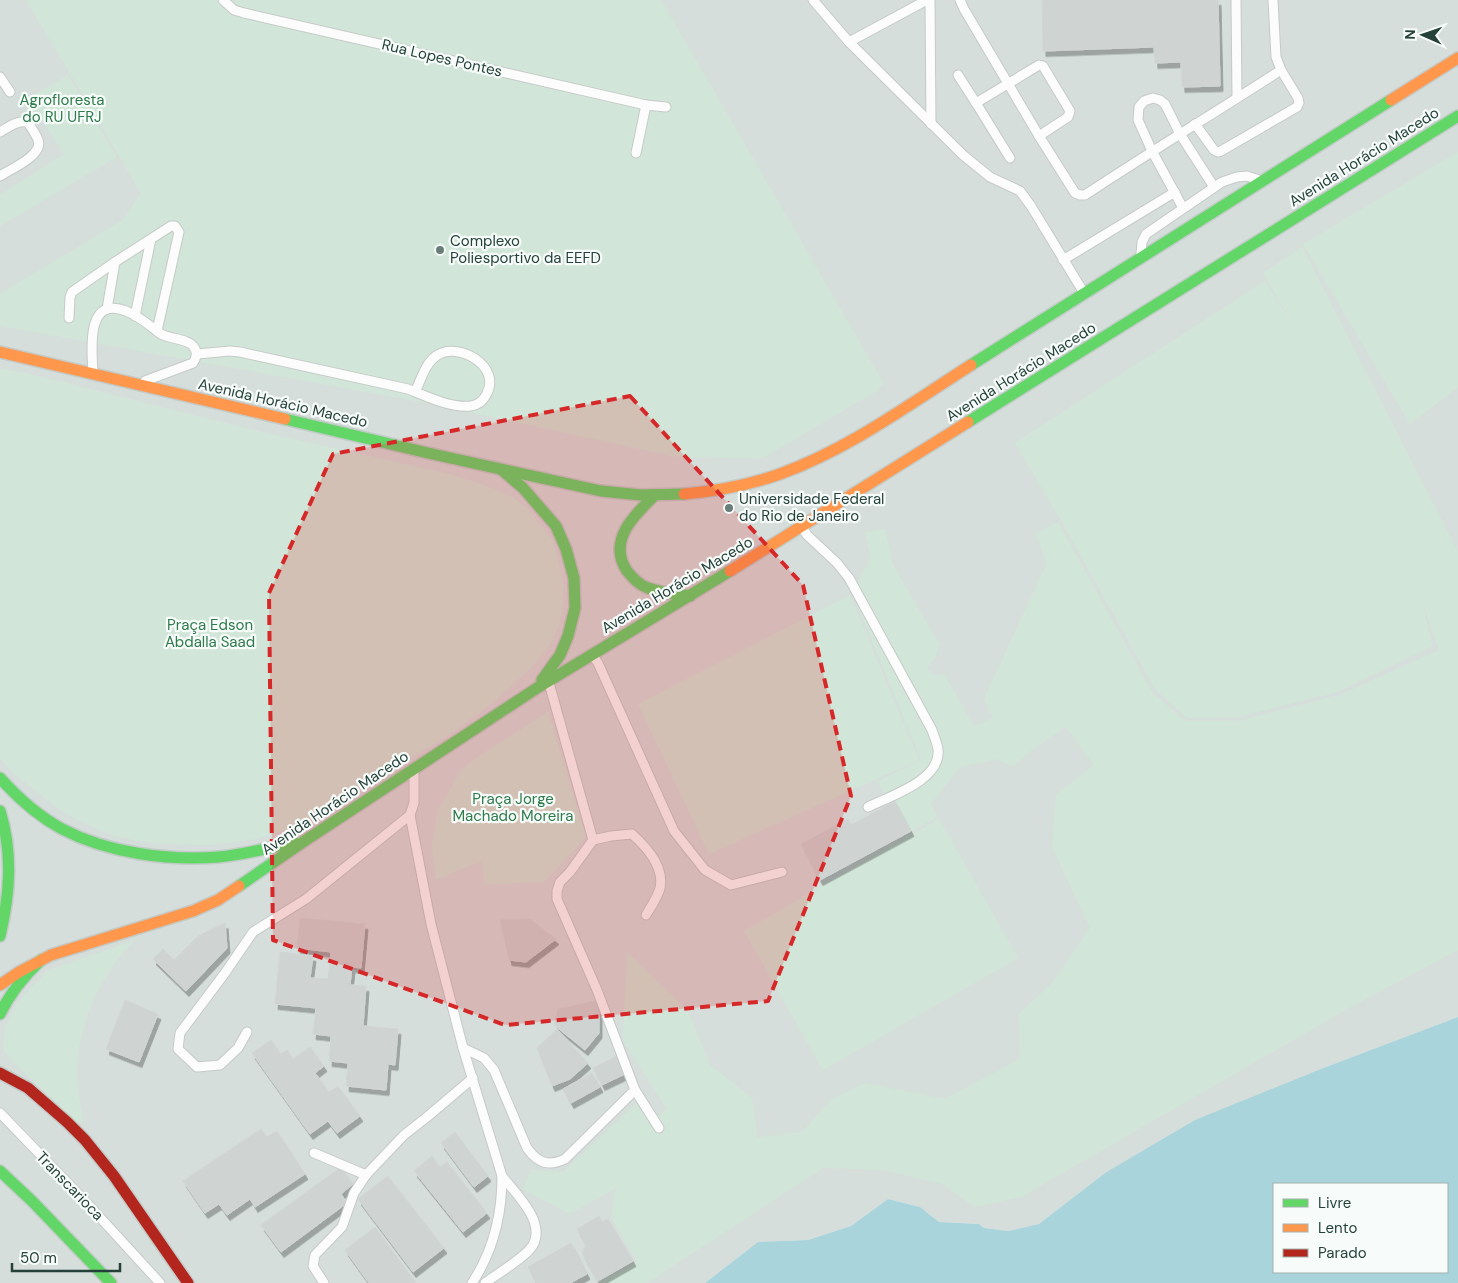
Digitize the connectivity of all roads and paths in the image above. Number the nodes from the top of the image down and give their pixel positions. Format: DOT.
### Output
graph roads {
  1 [pos="223,0"];
  2 [pos="813,0"];
  3 [pos="929,0"];
  4 [pos="960,0"];
  5 [pos="1236,0"];
  6 [pos="1273,0"];
  7 [pos="849,42"];
  8 [pos="1458,58"];
  9 [pos="1281,70"];
  10 [pos="958,76"];
  11 [pos="0,77"];
  12 [pos="1008,84"];
  13 [pos="10,92"];
  14 [pos="1238,98"];
  15 [pos="976,103"];
  16 [pos="646,105"];
  17 [pos="666,107"];
  18 [pos="1458,116"];
  19 [pos="931,124"];
  20 [pos="1195,124"];
  21 [pos="0,132"];
  22 [pos="1180,134"];
  23 [pos="1039,136"];
  24 [pos="1152,150"];
  25 [pos="636,153"];
  26 [pos="1010,158"];
  27 [pos="0,176"];
  28 [pos="1262,181"];
  29 [pos="1214,187"];
  30 [pos="1175,192"];
  31 [pos="1183,208"];
  32 [pos="151,239"];
  33 [pos="1140,258"];
  34 [pos="1063,260"];
  35 [pos="115,262"];
  36 [pos="1084,293"];
  37 [pos="107,309"];
  38 [pos="136,316"];
  39 [pos="69,318"];
  40 [pos="157,331"];
  41 [pos="0,352"];
  42 [pos="197,354"];
  43 [pos="93,373"];
  44 [pos="138,384"];
  45 [pos="415,392"];
  46 [pos="499,468"];
  47 [pos="655,495"];
  48 [pos="801,526"];
  49 [pos="690,596"];
  50 [pos="592,655"];
  51 [pos="548,680"];
  52 [pos="537,688"];
  53 [pos="414,767"];
  54 [pos="0,778"];
  55 [pos="868,807"];
  56 [pos="0,811"];
  57 [pos="410,815"];
  58 [pos="306,840"];
  59 [pos="593,840"];
  60 [pos="782,872"];
  61 [pos="646,914"];
  62 [pos="0,936"];
  63 [pos="41,960"];
  64 [pos="0,985"];
  65 [pos="0,1014"];
  66 [pos="247,1032"];
  67 [pos="463,1048"];
  68 [pos="1,1067"];
  69 [pos="473,1078"];
  70 [pos="636,1090"];
  71 [pos="0,1113"];
  72 [pos="659,1128"];
  73 [pos="314,1153"];
  74 [pos="0,1161"];
  75 [pos="0,1171"];
  76 [pos="366,1175"];
  77 [pos="502,1176"];
  78 [pos="32,1201"];
  79 [pos="111,1283"];
  80 [pos="160,1283"];
  81 [pos="188,1283"];
  82 [pos="324,1283"];
  83 [pos="472,1283"];
  84 [pos="485,1283"];
  1 -- 16 [label="lane, Rua Lopes Pontes"];
  2 -- 7 [label="lane"];
  3 -- 7 [label="lane"];
  3 -- 19 [label="lane"];
  4 -- 12 [label="lane"];
  5 -- 14 [label="lane"];
  6 -- 9 [label="lane"];
  7 -- 19 [label="lane"];
  8 -- 28 [label="main road, Avenida Horácio Macedo"];
  9 -- 14 [label="lane"];
  9 -- 20 [label="lane"];
  10 -- 15 [label="lane"];
  11 -- 13 [label="lane"];
  12 -- 15 [label="lane"];
  12 -- 23 [label="lane"];
  12 -- 23 [label="lane"];
  14 -- 20 [label="lane"];
  15 -- 26 [label="lane"];
  16 -- 17 [label="lane, Rua Lopes Pontes"];
  16 -- 25 [label="lane"];
  18 -- 48 [label="main road, Avenida Horácio Macedo"];
  19 -- 34 [label="lane"];
  20 -- 22 [label="lane"];
  21 -- 27 [label="lane"];
  22 -- 24 [label="lane"];
  22 -- 24 [label="lane"];
  22 -- 29 [label="lane"];
  23 -- 24 [label="lane"];
  24 -- 30 [label="lane"];
  28 -- 29 [label="lane"];
  28 -- 33 [label="main road, Avenida Horácio Macedo"];
  29 -- 31 [label="lane"];
  30 -- 31 [label="lane"];
  30 -- 34 [label="lane"];
  31 -- 33 [label="lane"];
  32 -- 35 [label="lane"];
  32 -- 38 [label="lane"];
  32 -- 40 [label="lane"];
  33 -- 36 [label="main road, Avenida Horácio Macedo"];
  34 -- 36 [label="lane"];
  35 -- 37 [label="lane"];
  35 -- 39 [label="lane"];
  36 -- 47 [label="main road, Avenida Horácio Macedo"];
  37 -- 38 [label="lane"];
  37 -- 43 [label="lane"];
  38 -- 40 [label="lane"];
  40 -- 42 [label="lane"];
  41 -- 43 [label="main road, Avenida Horácio Macedo"];
  42 -- 44 [label="lane"];
  42 -- 45 [label="lane"];
  43 -- 44 [label="main road, Avenida Horácio Macedo"];
  44 -- 46 [label="main road, Avenida Horácio Macedo"];
  45 -- 45 [label="lane"];
  46 -- 47 [label="main road, Avenida Horácio Macedo"];
  46 -- 52 [label="main road"];
  47 -- 49 [label="main road"];
  48 -- 49 [label="main road, Avenida Horácio Macedo"];
  48 -- 55 [label="lane"];
  49 -- 50 [label="main road, Avenida Horácio Macedo"];
  50 -- 51 [label="main road, Avenida Horácio Macedo"];
  50 -- 60 [label="lane"];
  51 -- 52 [label="main road, Avenida Horácio Macedo"];
  51 -- 59 [label="lane"];
  52 -- 53 [label="main road, Avenida Horácio Macedo"];
  53 -- 57 [label="lane"];
  53 -- 58 [label="main road, Avenida Horácio Macedo"];
  54 -- 58 [label="main road"];
  56 -- 62 [label="main road"];
  57 -- 66 [label="lane"];
  57 -- 67 [label="lane"];
  58 -- 63 [label="main road, Avenida Horácio Macedo"];
  59 -- 61 [label="lane"];
  59 -- 70 [label="lane"];
  63 -- 64 [label="main road, Avenida Horácio Macedo"];
  63 -- 65 [label="main road"];
  67 -- 69 [label="lane"];
  67 -- 70 [label="lane"];
  68 -- 81 [label="main road"];
  69 -- 76 [label="lane"];
  69 -- 77 [label="lane"];
  70 -- 72 [label="lane"];
  71 -- 80 [label="lane, Transcarioca"];
  73 -- 76 [label="lane"];
  74 -- 78 [label="main road"];
  75 -- 78 [label="main road"];
  76 -- 82 [label="lane"];
  77 -- 83 [label="lane"];
  77 -- 84 [label="lane"];
  78 -- 79 [label="main road"];
}
